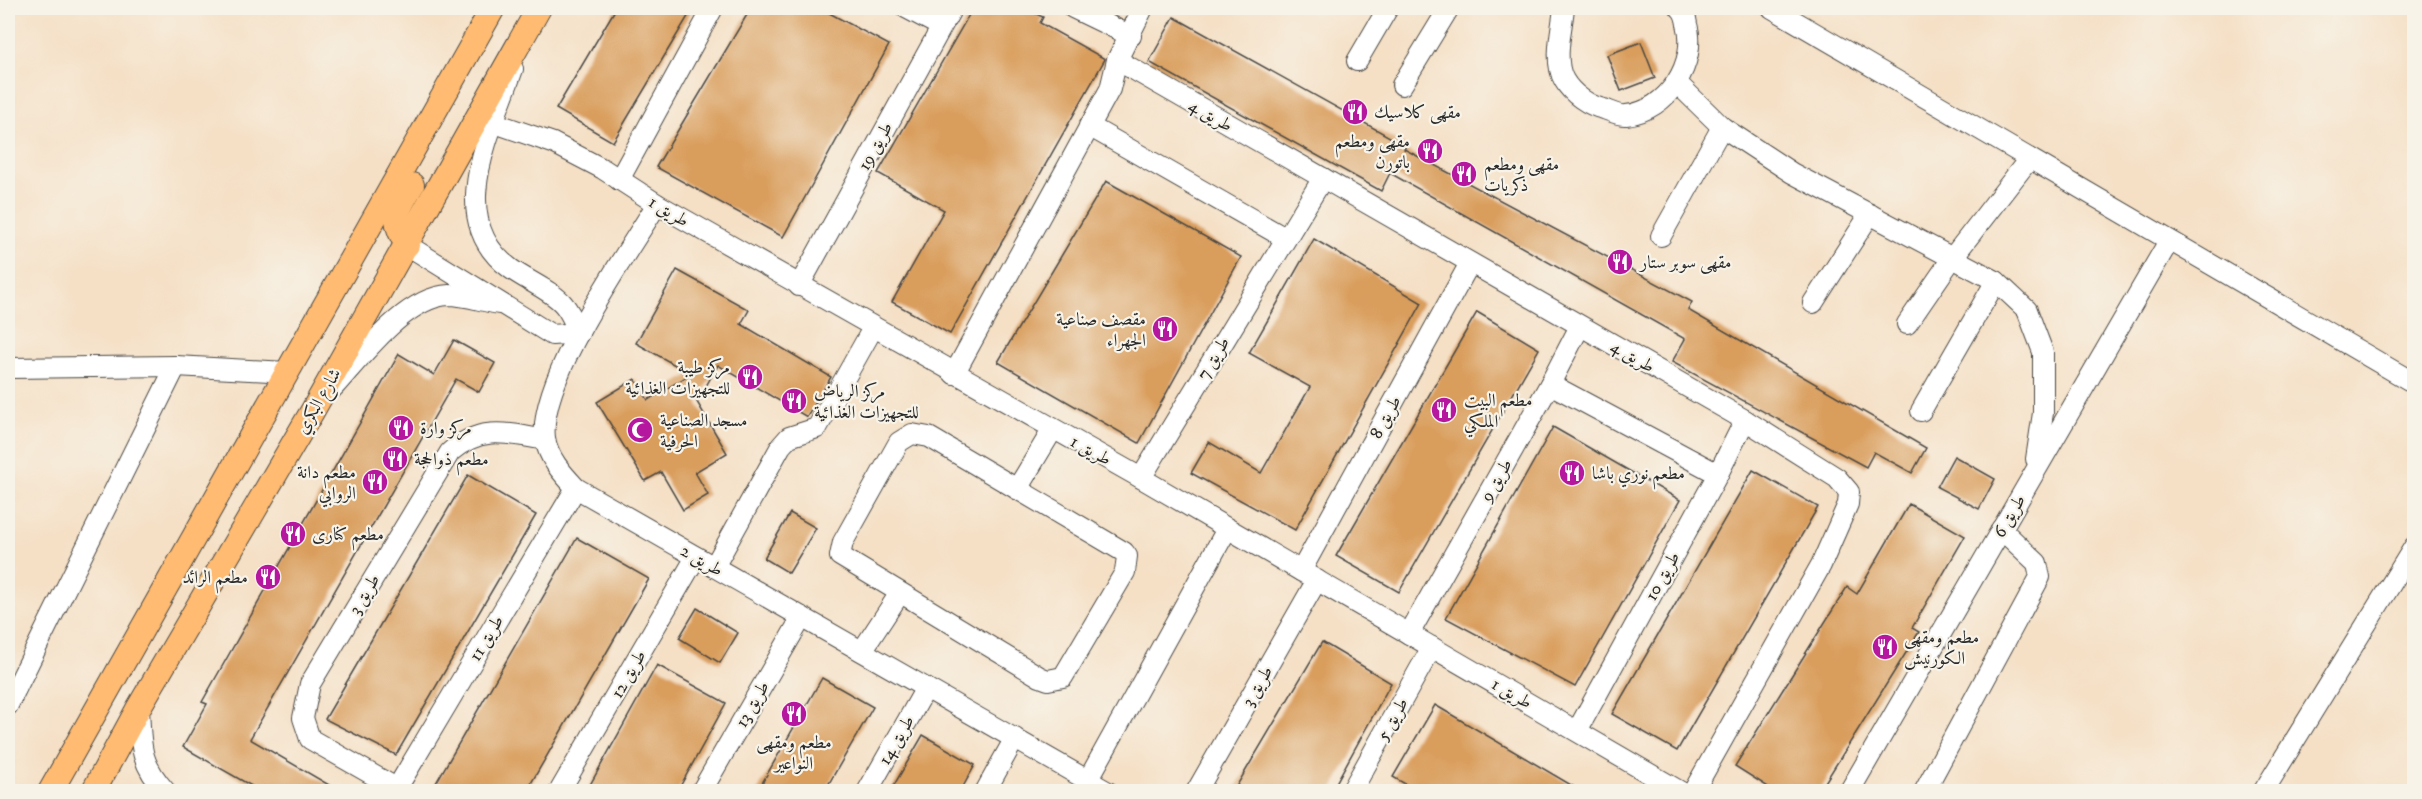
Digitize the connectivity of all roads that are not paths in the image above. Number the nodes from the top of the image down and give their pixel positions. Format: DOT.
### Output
graph roads {
  1 [pos="493,8"];
  2 [pos="539,8"];
  3 [pos="714,8"];
  4 [pos="906,8"];
  5 [pos="952,8"];
  6 [pos="1073,8"];
  7 [pos="1143,8"];
  8 [pos="1388,8"];
  9 [pos="1449,8"];
  10 [pos="1564,8"];
  11 [pos="1680,8"];
  12 [pos="1772,8"];
  13 [pos="940,26"];
  14 [pos="525,33"];
  15 [pos="1131,36"];
  16 [pos="472,48"];
  17 [pos="1117,60"];
  18 [pos="1357,61"];
  19 [pos="1677,83"];
  20 [pos="1402,85"];
  21 [pos="495,123"];
  22 [pos="1089,126"];
  23 [pos="1722,127"];
  24 [pos="2029,159"];
  25 [pos="1323,178"];
  26 [pos="619,180"];
  27 [pos="657,204"];
  28 [pos="1870,214"];
  29 [pos="1661,236"];
  30 [pos="1284,238"];
  31 [pos="2169,241"];
  32 [pos="406,245"];
  33 [pos="1953,257"];
  34 [pos="1470,263"];
  35 [pos="1996,281"];
  36 [pos="799,286"];
  37 [pos="1813,303"];
  38 [pos="500,304"];
  39 [pos="1907,324"];
  40 [pos="1580,326"];
  41 [pos="873,328"];
  42 [pos="579,333"];
  43 [pos="176,366"];
  44 [pos="8,368"];
  45 [pos="287,372"];
  46 [pos="954,374"];
  47 [pos="2415,382"];
  48 [pos="1550,384"];
  49 [pos="313,410"];
  50 [pos="1921,411"];
  51 [pos="1745,420"];
  52 [pos="1053,429"];
  53 [pos="545,440"];
  54 [pos="2034,471"];
  55 [pos="1718,474"];
  56 [pos="1142,478"];
  57 [pos="576,488"];
  58 [pos="1017,489"];
  59 [pos="1227,529"];
  60 [pos="2001,529"];
  61 [pos="2415,548"];
  62 [pos="696,557"];
  63 [pos="714,567"];
  64 [pos="1309,576"];
  65 [pos="900,593"];
  66 [pos="802,617"];
  67 [pos="1408,634"];
  68 [pos="1432,647"];
  69 [pos="862,651"];
  70 [pos="926,688"];
  71 [pos="8,705"];
  72 [pos="139,708"];
  73 [pos="1577,731"];
  74 [pos="1015,738"];
  75 [pos="1088,780"];
  76 [pos="400,790"];
  77 [pos="50,792"];
  78 [pos="93,792"];
  79 [pos="166,792"];
  80 [pos="559,792"];
  81 [pos="701,792"];
  82 [pos="867,792"];
  83 [pos="984,792"];
  84 [pos="1108,792"];
  85 [pos="1196,792"];
  86 [pos="1351,792"];
  87 [pos="1682,792"];
  88 [pos="1693,792"];
  89 [pos="1849,792"];
  90 [pos="1924,792"];
  91 [pos="2263,792"];
  1 -- 16 [label="main road"];
  2 -- 14 [label="main road, شارع البكري"];
  3 -- 26 [label="street"];
  4 -- 13 [label="street"];
  5 -- 13 [label="street, طريق 19"];
  6 -- 15 [label="street"];
  7 -- 15 [label="street"];
  8 -- 18 [label="street"];
  9 -- 20 [label="street"];
  10 -- 19 [label="street"];
  11 -- 19 [label="street"];
  12 -- 24 [label="street"];
  13 -- 36 [label="street, طريق 19"];
  14 -- 21 [label="street"];
  14 -- 32 [label="main road, شارع البكري"];
  15 -- 17 [label="street"];
  16 -- 32 [label="main road"];
  16 -- 45 [label="main road"];
  17 -- 22 [label="street"];
  17 -- 25 [label="street, طريق 4"];
  19 -- 23 [label="street"];
  21 -- 26 [label="street, طريق 1"];
  21 -- 42 [label="street"];
  22 -- 30 [label="street"];
  22 -- 46 [label="street"];
  23 -- 28 [label="street"];
  23 -- 29 [label="street"];
  24 -- 31 [label="street"];
  24 -- 33 [label="street"];
  25 -- 30 [label="street, طريق 7"];
  25 -- 34 [label="street, طريق 4"];
  26 -- 27 [label="street, طريق 1"];
  27 -- 36 [label="street, طريق 1"];
  27 -- 42 [label="street"];
  28 -- 33 [label="street"];
  28 -- 37 [label="street"];
  30 -- 56 [label="street, طريق 7"];
  31 -- 47 [label="street"];
  31 -- 54 [label="street, طريق 6"];
  32 -- 38 [label="street"];
  32 -- 49 [label="main road, شارع البكري"];
  33 -- 35 [label="street"];
  33 -- 39 [label="street"];
  34 -- 40 [label="street, طريق 4"];
  34 -- 64 [label="street, طريق 8"];
  35 -- 50 [label="street"];
  35 -- 54 [label="street"];
  36 -- 41 [label="street, طريق 1"];
  38 -- 42 [label="street"];
  38 -- 49 [label="street"];
  40 -- 48 [label="street, طريق 9"];
  40 -- 51 [label="street, طريق 4"];
  41 -- 46 [label="street, طريق 1"];
  41 -- 63 [label="street"];
  42 -- 53 [label="street"];
  43 -- 44 [label="street"];
  43 -- 45 [label="street"];
  43 -- 71 [label="street"];
  45 -- 77 [label="main road"];
  46 -- 52 [label="street, طريق 1"];
  48 -- 55 [label="street"];
  48 -- 67 [label="street, طريق 9"];
  49 -- 72 [label="main road, شارع البكري"];
  51 -- 55 [label="street, طريق 10"];
  51 -- 88 [label="street, طريق 4"];
  52 -- 56 [label="street, طريق 1"];
  52 -- 58 [label="street"];
  53 -- 57 [label="street, طريق 2"];
  53 -- 76 [label="street, طريق 3"];
  54 -- 60 [label="street, طريق 6"];
  55 -- 73 [label="street, طريق 10"];
  56 -- 59 [label="street, طريق 1"];
  57 -- 62 [label="street, طريق 2"];
  57 -- 76 [label="street, طريق 11"];
  58 -- 65 [label="street"];
  58 -- 65 [label="street"];
  59 -- 64 [label="street, طريق 1"];
  59 -- 75 [label="street"];
  60 -- 89 [label="street, طريق 6"];
  60 -- 90 [label="street"];
  61 -- 91 [label="street"];
  62 -- 63 [label="street, طريق 2"];
  62 -- 80 [label="street, طريق 12"];
  63 -- 66 [label="street, طريق 2"];
  64 -- 67 [label="street, طريق 1"];
  64 -- 85 [label="street, طريق 3"];
  65 -- 69 [label="street"];
  66 -- 69 [label="street, طريق 2"];
  66 -- 81 [label="street, طريق 13"];
  67 -- 68 [label="street, طريق 1"];
  68 -- 73 [label="street, طريق 1"];
  68 -- 86 [label="street, طريق 5"];
  69 -- 70 [label="street, طريق 2"];
  70 -- 74 [label="street, طريق 2"];
  70 -- 82 [label="street, طريق 14"];
  72 -- 78 [label="main road, شارع البكري"];
  72 -- 79 [label="street"];
  73 -- 87 [label="street, طريق 1"];
  74 -- 75 [label="street, طريق 2"];
  74 -- 83 [label="street"];
  75 -- 84 [label="street, طريق 2"];
}
